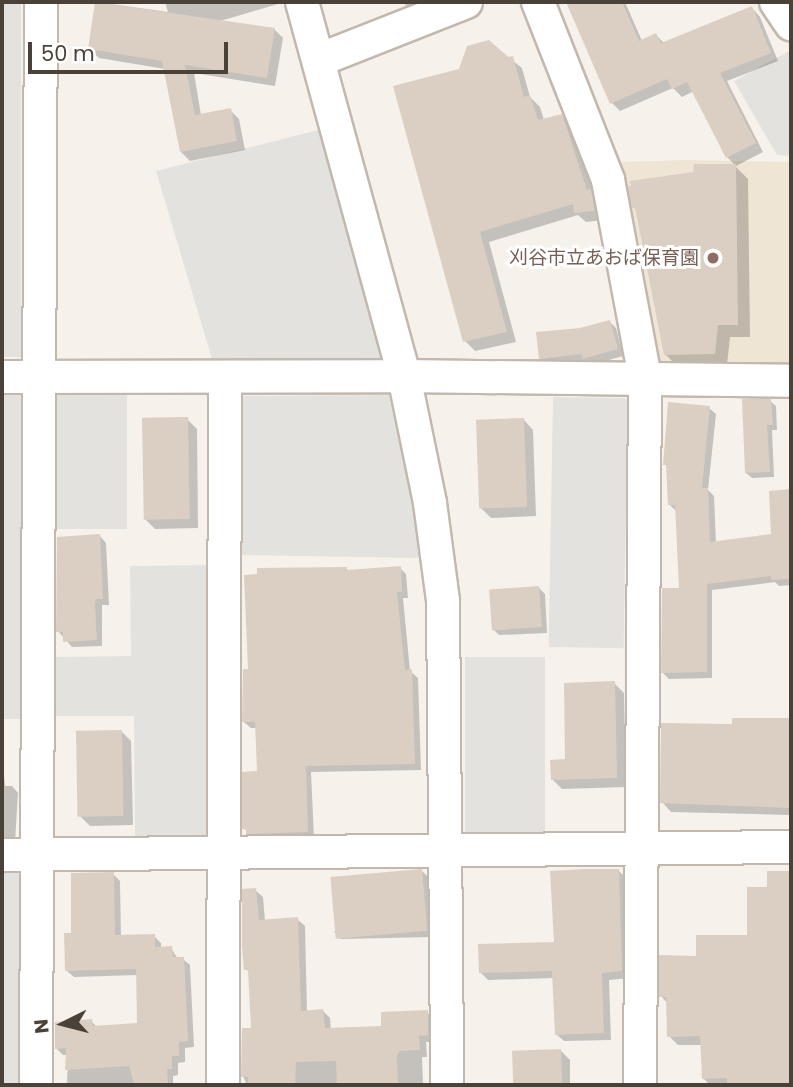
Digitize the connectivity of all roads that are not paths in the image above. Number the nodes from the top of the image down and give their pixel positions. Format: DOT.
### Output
graph roads {
  1 [pos="41,2"];
  2 [pos="302,2"];
  3 [pos="466,2"];
  4 [pos="538,2"];
  5 [pos="776,2"];
  6 [pos="791,24"];
  7 [pos="319,60"];
  8 [pos="404,376"];
  9 [pos="2,377"];
  10 [pos="40,377"];
  11 [pos="225,378"];
  12 [pos="645,378"];
  13 [pos="791,381"];
  14 [pos="791,847"];
  15 [pos="641,848"];
  16 [pos="444,850"];
  17 [pos="223,852"];
  18 [pos="2,855"];
  19 [pos="39,855"];
  20 [pos="36,1085"];
  21 [pos="223,1085"];
  22 [pos="447,1085"];
  23 [pos="640,1085"];
  1 -- 10 [label="street"];
  2 -- 7 [label="street"];
  3 -- 7 [label="street"];
  4 -- 12 [label="street"];
  5 -- 6 [label="street"];
  7 -- 8 [label="street"];
  8 -- 11 [label="street"];
  8 -- 12 [label="street"];
  8 -- 16 [label="street"];
  9 -- 10 [label="street"];
  10 -- 11 [label="street"];
  10 -- 19 [label="street"];
  11 -- 17 [label="street"];
  12 -- 13 [label="street"];
  12 -- 15 [label="street"];
  14 -- 15 [label="street"];
  15 -- 16 [label="street"];
  15 -- 23 [label="street"];
  16 -- 17 [label="street"];
  16 -- 22 [label="street"];
  17 -- 19 [label="street"];
  17 -- 21 [label="street"];
  18 -- 19 [label="street"];
  19 -- 20 [label="street"];
}
